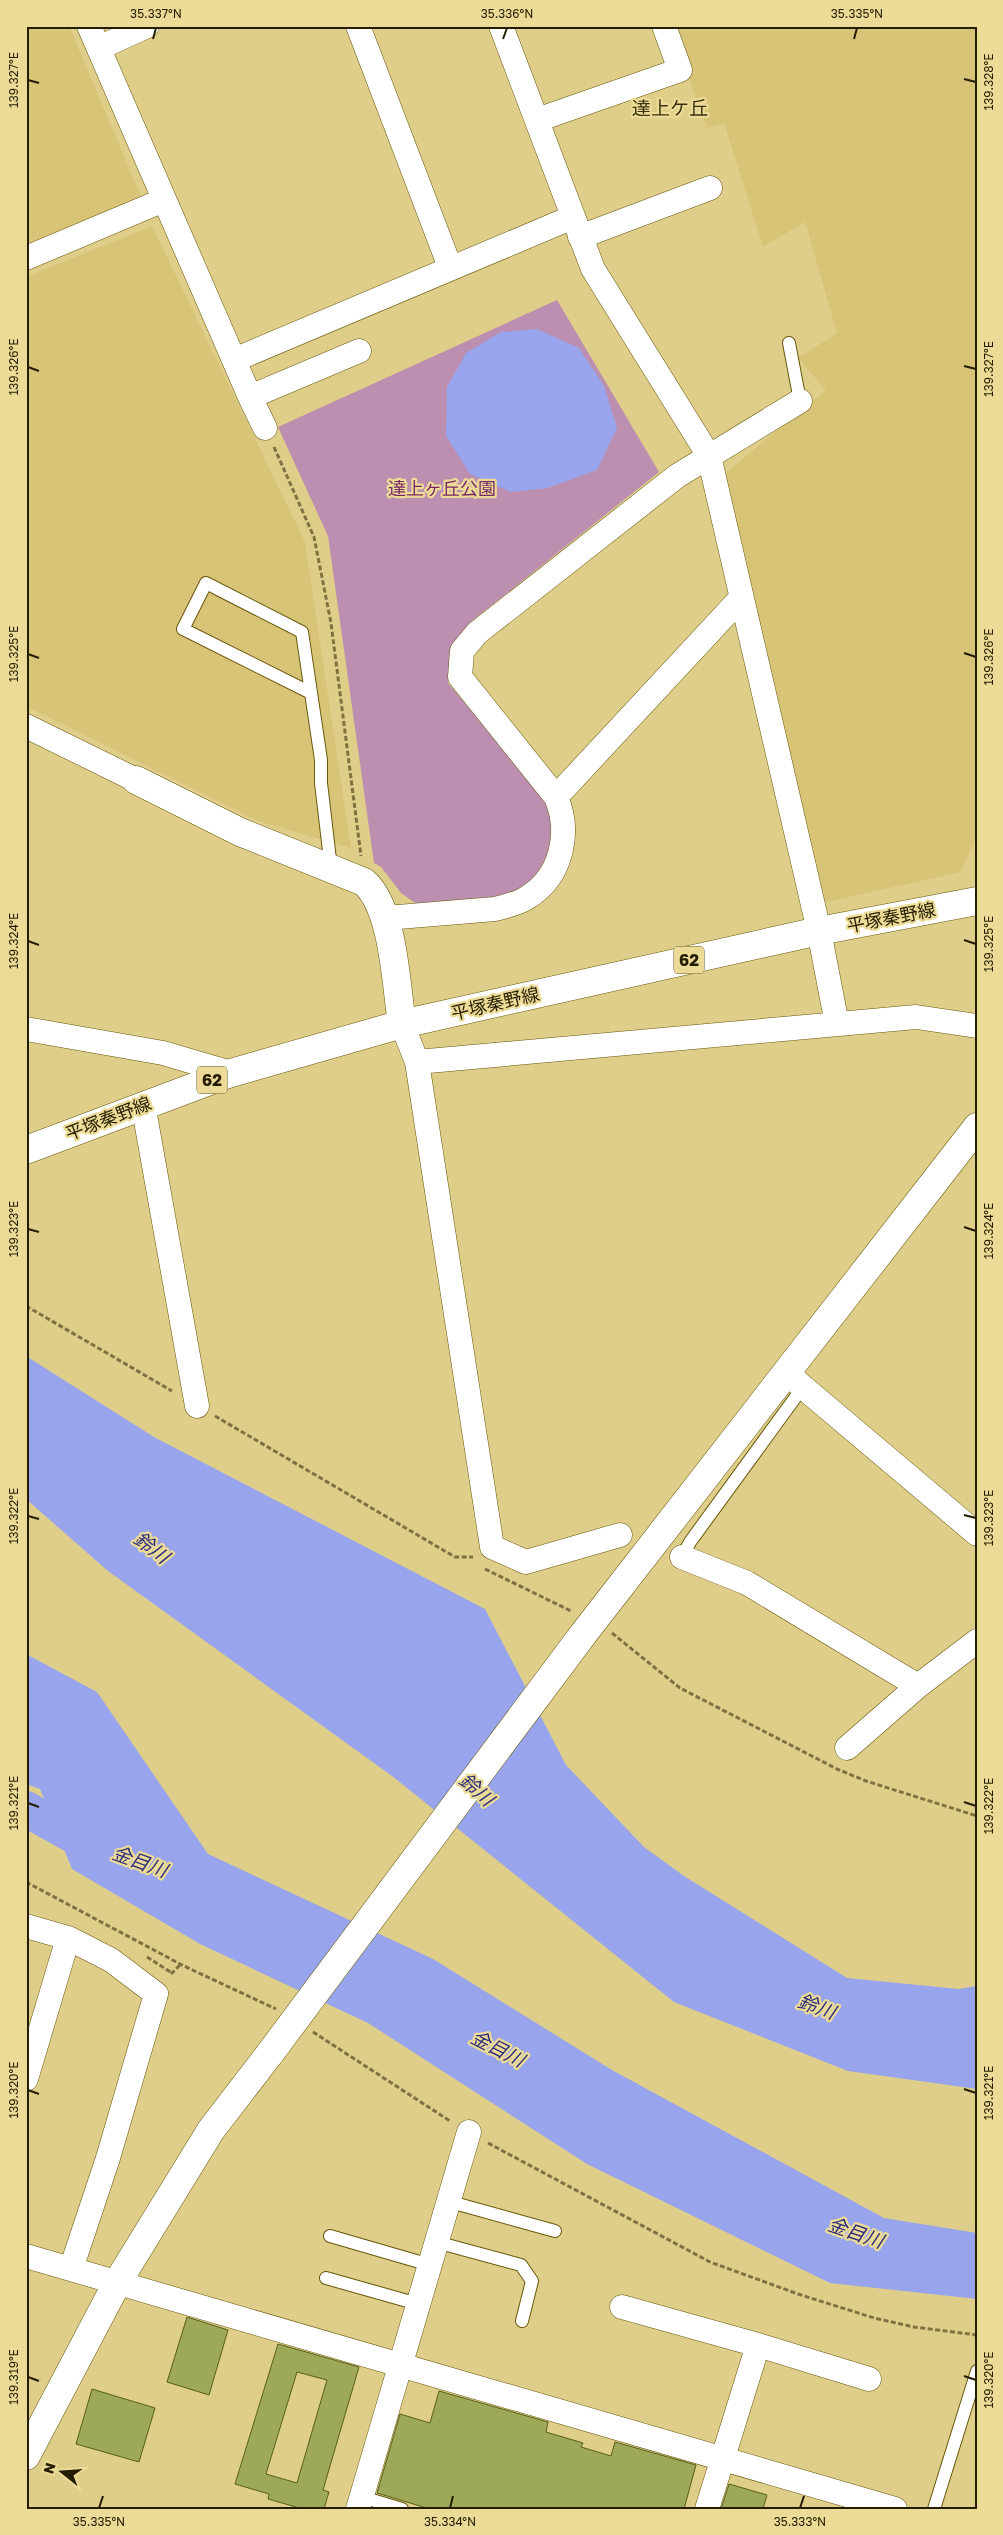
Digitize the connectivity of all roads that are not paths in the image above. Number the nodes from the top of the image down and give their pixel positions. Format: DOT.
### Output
graph roads {
  1 [pos="89,26"];
  2 [pos="147,26"];
  3 [pos="358,26"];
  4 [pos="502,26"];
  5 [pos="664,26"];
  6 [pos="99,48"];
  7 [pos="537,120"];
  8 [pos="710,188"];
  9 [pos="164,200"];
  10 [pos="577,227"];
  11 [pos="26,258"];
  12 [pos="450,267"];
  13 [pos="788,343"];
  14 [pos="359,351"];
  15 [pos="234,360"];
  16 [pos="250,398"];
  17 [pos="800,401"];
  18 [pos="265,428"];
  19 [pos="709,456"];
  20 [pos="741,598"];
  21 [pos="311,693"];
  22 [pos="26,726"];
  23 [pos="136,780"];
  24 [pos="556,797"];
  25 [pos="331,868"];
  26 [pos="977,901"];
  27 [pos="386,918"];
  28 [pos="819,931"];
  29 [pos="402,1024"];
  30 [pos="837,1024"];
  31 [pos="977,1026"];
  32 [pos="26,1029"];
  33 [pos="416,1062"];
  34 [pos="231,1073"];
  35 [pos="143,1104"];
  36 [pos="977,1127"];
  37 [pos="26,1150"];
  38 [pos="796,1378"];
  39 [pos="197,1406"];
  40 [pos="977,1534"];
  41 [pos="620,1535"];
  42 [pos="682,1557"];
  43 [pos="977,1640"];
  44 [pos="918,1686"];
  45 [pos="847,1748"];
  46 [pos="26,1926"];
  47 [pos="68,1938"];
  48 [pos="26,2078"];
  49 [pos="469,2132"];
  50 [pos="447,2201"];
  51 [pos="555,2231"];
  52 [pos="330,2236"];
  53 [pos="436,2242"];
  54 [pos="26,2256"];
  55 [pos="430,2265"];
  56 [pos="71,2269"];
  57 [pos="326,2278"];
  58 [pos="117,2284"];
  59 [pos="418,2304"];
  60 [pos="622,2308"];
  61 [pos="522,2321"];
  62 [pos="758,2345"];
  63 [pos="401,2364"];
  64 [pos="977,2371"];
  65 [pos="869,2379"];
  66 [pos="26,2456"];
  67 [pos="722,2458"];
  68 [pos="360,2503"];
  69 [pos="402,2509"];
  70 [pos="707,2509"];
  71 [pos="895,2509"];
  72 [pos="934,2509"];
  1 -- 6 [label="street"];
  2 -- 6 [label="street"];
  3 -- 12 [label="street"];
  4 -- 7 [label="street"];
  5 -- 7 [label="street"];
  6 -- 9 [label="street"];
  7 -- 10 [label="street"];
  8 -- 10 [label="street"];
  9 -- 11 [label="street"];
  9 -- 15 [label="street"];
  10 -- 12 [label="street"];
  10 -- 19 [label="street"];
  12 -- 15 [label="street"];
  13 -- 17 [label="lane"];
  14 -- 16 [label="street"];
  15 -- 16 [label="street"];
  16 -- 18 [label="street"];
  17 -- 19 [label="street"];
  19 -- 20 [label="street"];
  19 -- 24 [label="street"];
  20 -- 24 [label="street"];
  20 -- 28 [label="street"];
  21 -- 21 [label="lane"];
  21 -- 25 [label="lane"];
  22 -- 23 [label="street"];
  23 -- 25 [label="street"];
  24 -- 27 [label="street"];
  25 -- 27 [label="street"];
  26 -- 28 [label="street, 平塚秦野線 / 62"];
  27 -- 29 [label="street"];
  28 -- 29 [label="street, 平塚秦野線 / 62"];
  28 -- 30 [label="street"];
  29 -- 33 [label="street"];
  29 -- 34 [label="street, 平塚秦野線 / 62"];
  30 -- 31 [label="street"];
  30 -- 33 [label="street"];
  32 -- 34 [label="street"];
  33 -- 41 [label="street"];
  34 -- 35 [label="street, 平塚秦野線 / 62"];
  35 -- 37 [label="street, 平塚秦野線 / 62"];
  35 -- 39 [label="street"];
  36 -- 38 [label="street"];
  38 -- 40 [label="street"];
  38 -- 42 [label="lane"];
  38 -- 58 [label="street, bridge"];
  42 -- 44 [label="street"];
  43 -- 44 [label="street"];
  44 -- 45 [label="street"];
  46 -- 47 [label="street"];
  47 -- 48 [label="street"];
  47 -- 56 [label="street"];
  49 -- 50 [label="street"];
  50 -- 51 [label="lane"];
  50 -- 53 [label="street"];
  52 -- 55 [label="lane"];
  53 -- 55 [label="street"];
  53 -- 61 [label="lane"];
  54 -- 56 [label="street"];
  55 -- 59 [label="street"];
  56 -- 58 [label="street"];
  57 -- 59 [label="lane"];
  58 -- 63 [label="street"];
  58 -- 66 [label="street"];
  59 -- 63 [label="street"];
  60 -- 62 [label="street"];
  62 -- 65 [label="street"];
  62 -- 67 [label="street"];
  63 -- 67 [label="street"];
  63 -- 68 [label="street"];
  64 -- 72 [label="lane"];
  67 -- 70 [label="street"];
  67 -- 71 [label="street"];
  68 -- 69 [label="lane"];
}
